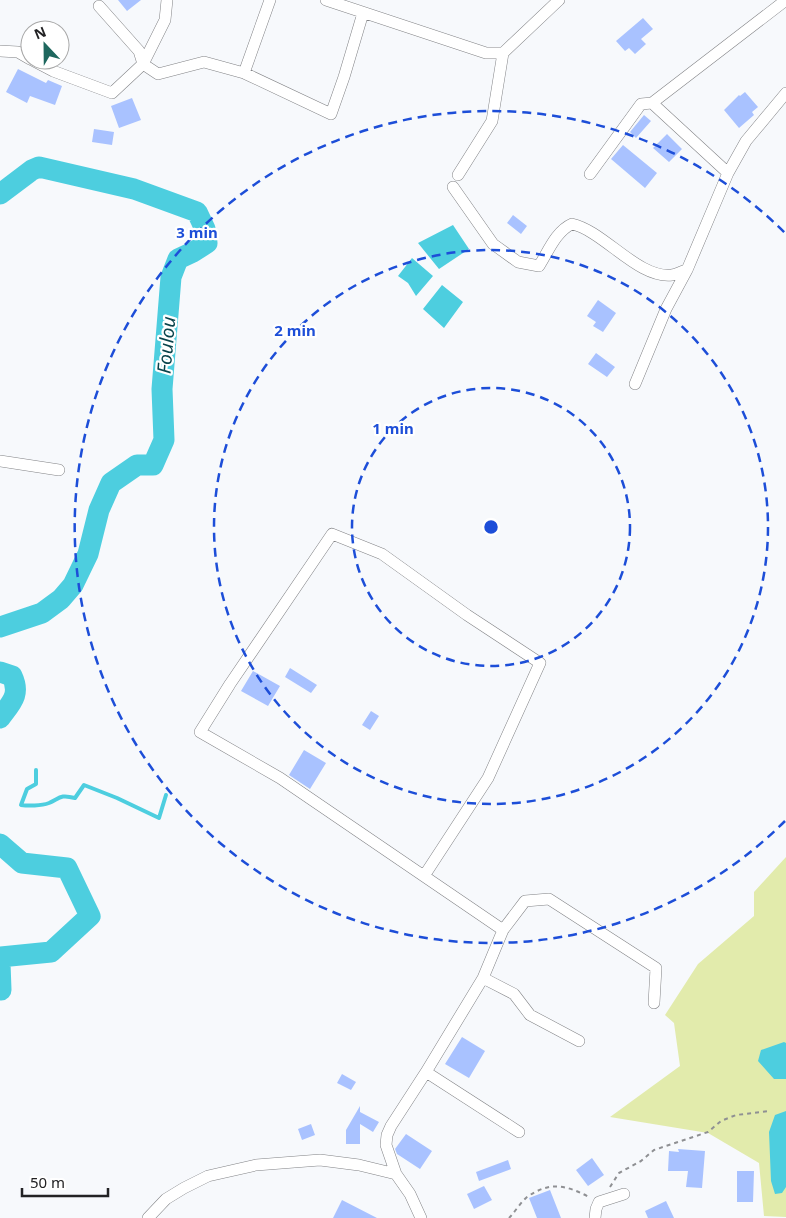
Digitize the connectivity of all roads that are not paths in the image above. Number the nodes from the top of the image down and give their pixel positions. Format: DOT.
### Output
graph roads {
  1 [pos="167,0"];
  2 [pos="270,0"];
  3 [pos="326,0"];
  4 [pos="558,0"];
  5 [pos="786,0"];
  6 [pos="99,6"];
  7 [pos="363,13"];
  8 [pos="0,51"];
  9 [pos="20,53"];
  10 [pos="504,53"];
  11 [pos="143,64"];
  12 [pos="51,70"];
  13 [pos="244,73"];
  14 [pos="786,93"];
  15 [pos="652,103"];
  16 [pos="728,173"];
  17 [pos="590,174"];
  18 [pos="458,175"];
  19 [pos="453,187"];
  20 [pos="686,270"];
  21 [pos="635,384"];
  22 [pos="0,461"];
  23 [pos="59,470"];
  24 [pos="424,876"];
  25 [pos="503,930"];
  26 [pos="483,978"];
  27 [pos="654,1003"];
  28 [pos="579,1041"];
  29 [pos="426,1072"];
  30 [pos="519,1132"];
  31 [pos="396,1174"];
  32 [pos="624,1194"];
  33 [pos="148,1218"];
  34 [pos="421,1218"];
  35 [pos="595,1218"];
  1 -- 11 [label="street"];
  2 -- 13 [label="street"];
  3 -- 7 [label="street"];
  4 -- 10 [label="street"];
  5 -- 15 [label="street"];
  6 -- 11 [label="street"];
  7 -- 10 [label="street"];
  7 -- 13 [label="street"];
  8 -- 9 [label="street"];
  10 -- 18 [label="street"];
  11 -- 12 [label="street"];
  11 -- 13 [label="street"];
  14 -- 16 [label="street"];
  15 -- 16 [label="street"];
  15 -- 17 [label="street"];
  16 -- 20 [label="street"];
  19 -- 20 [label="street"];
  20 -- 21 [label="street"];
  22 -- 23 [label="street"];
  24 -- 24 [label="street"];
  24 -- 25 [label="street"];
  25 -- 26 [label="street"];
  25 -- 27 [label="street"];
  26 -- 28 [label="street"];
  26 -- 29 [label="street"];
  29 -- 30 [label="street"];
  29 -- 31 [label="street"];
  31 -- 33 [label="street"];
  31 -- 34 [label="street"];
  32 -- 35 [label="street"];
}
